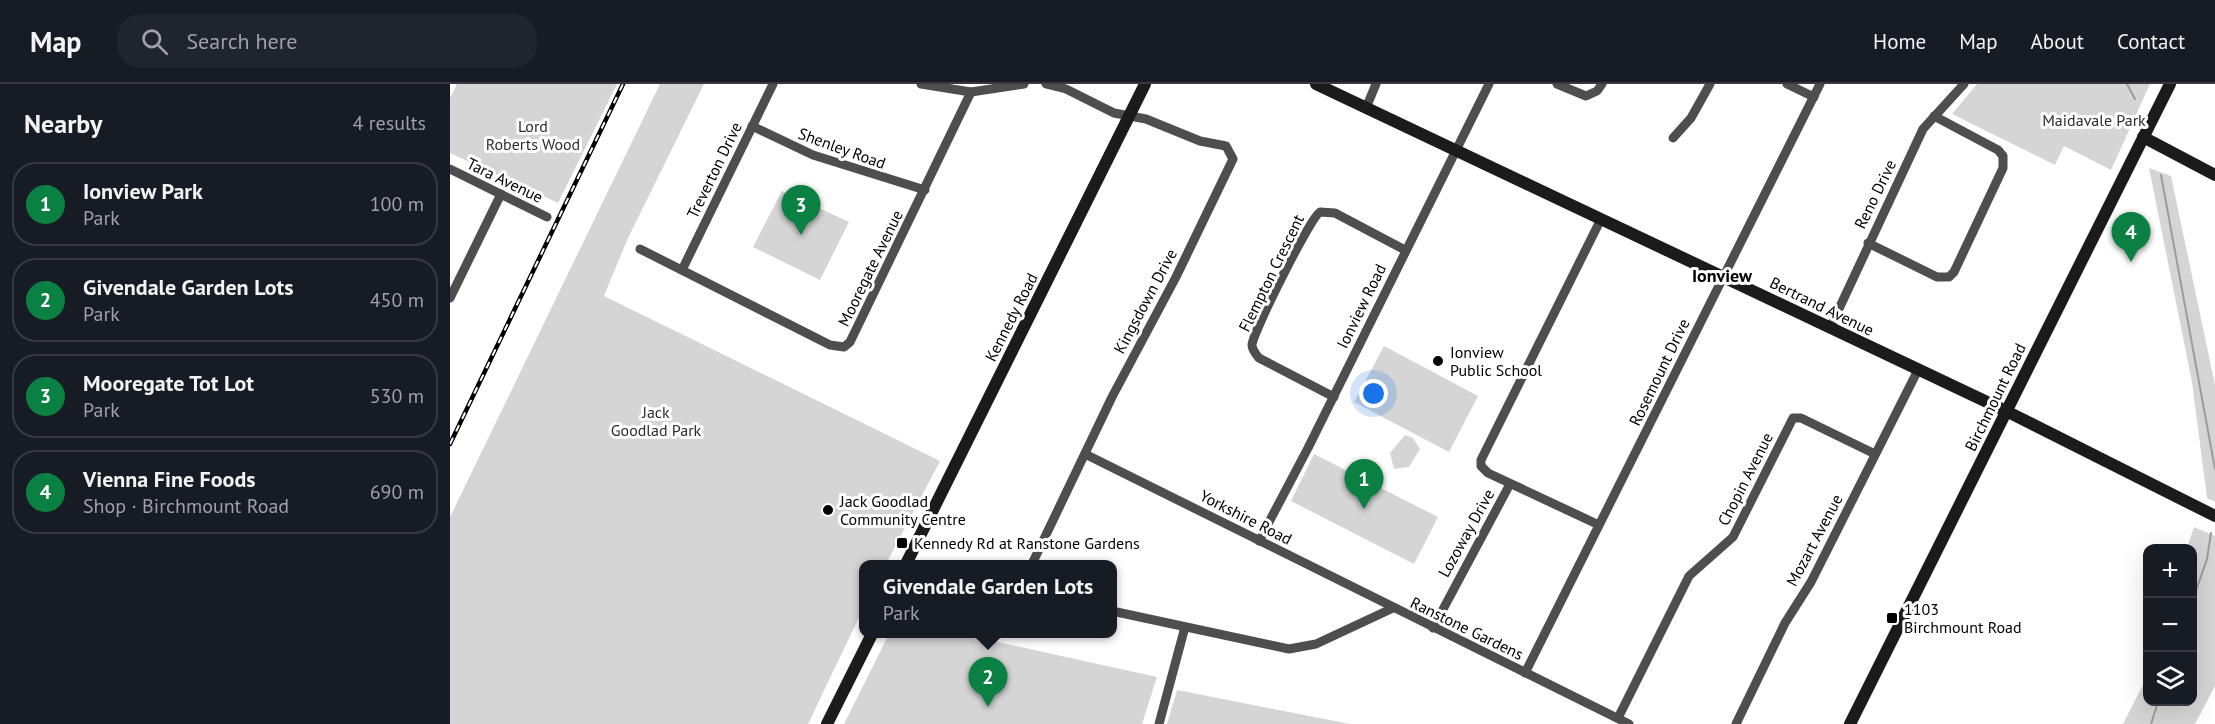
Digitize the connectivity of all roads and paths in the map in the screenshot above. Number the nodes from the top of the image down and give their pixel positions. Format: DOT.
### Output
graph roads {
  1 [pos="773,84"];
  2 [pos="921,84"];
  3 [pos="1024,84"];
  4 [pos="1046,84"];
  5 [pos="1145,84"];
  6 [pos="1316,84"];
  7 [pos="1376,84"];
  8 [pos="1489,84"];
  9 [pos="1557,84"];
  10 [pos="1602,84"];
  11 [pos="1710,84"];
  12 [pos="1787,84"];
  13 [pos="1820,84"];
  14 [pos="1964,84"];
  15 [pos="2170,84"];
  16 [pos="971,92"];
  17 [pos="1814,97"];
  18 [pos="1366,108"];
  19 [pos="1129,116"];
  20 [pos="1934,116"];
  21 [pos="752,126"];
  22 [pos="2143,137"];
  23 [pos="1673,138"];
  24 [pos="1455,151"];
  25 [pos="450,169"];
  26 [pos="2215,175"];
  27 [pos="925,189"];
  28 [pos="501,194"];
  29 [pos="547,217"];
  30 [pos="1601,219"];
  31 [pos="1868,243"];
  32 [pos="640,249"];
  33 [pos="1405,250"];
  34 [pos="682,270"];
  35 [pos="1723,276"];
  36 [pos="453,285"];
  37 [pos="450,298"];
  38 [pos="1830,328"];
  39 [pos="1918,370"];
  40 [pos="1334,397"];
  41 [pos="2006,411"];
  42 [pos="1085,454"];
  43 [pos="1875,454"];
  44 [pos="1510,484"];
  45 [pos="2215,516"];
  46 [pos="1599,525"];
  47 [pos="1259,540"];
  48 [pos="910,560"];
  49 [pos="1034,560"];
  50 [pos="1393,608"];
  51 [pos="1117,612"];
  52 [pos="1185,627"];
  53 [pos="1433,628"];
  54 [pos="870,638"];
  55 [pos="1525,673"];
  56 [pos="1618,718"];
  57 [pos="827,724"];
  58 [pos="1159,724"];
  59 [pos="1629,724"];
  60 [pos="1736,724"];
  61 [pos="1850,724"];
  1 -- 21 [label="street, Treverton Drive"];
  2 -- 16 [label="street"];
  3 -- 16 [label="street"];
  4 -- 19 [label="street"];
  5 -- 19 [label="main road, Kennedy Road"];
  6 -- 18 [label="main road, Bertrand Avenue"];
  7 -- 18 [label="street"];
  8 -- 24 [label="street, Ionview Road"];
  9 -- 10 [label="street"];
  11 -- 23 [label="street"];
  12 -- 17 [label="street"];
  13 -- 17 [label="street, Rosemount Drive"];
  14 -- 20 [label="street, Reno Drive"];
  15 -- 22 [label="main road, Birchmount Road"];
  16 -- 27 [label="street, Mooregate Avenue"];
  17 -- 35 [label="street, Rosemount Drive"];
  18 -- 24 [label="main road, Bertrand Avenue"];
  19 -- 42 [label="street, Kingsdown Drive"];
  19 -- 48 [label="main road, Kennedy Road"];
  20 -- 31 [label="street, Reno Drive"];
  20 -- 31 [label="street"];
  21 -- 27 [label="street, Shenley Road"];
  21 -- 34 [label="street, Treverton Drive"];
  22 -- 26 [label="main road"];
  22 -- 41 [label="main road, Birchmount Road"];
  24 -- 30 [label="main road, Bertrand Avenue"];
  24 -- 33 [label="street, Ionview Road"];
  25 -- 28 [label="street, Tara Avenue"];
  27 -- 34 [label="street, Mooregate Avenue"];
  28 -- 29 [label="street, Tara Avenue"];
  28 -- 36 [label="street"];
  30 -- 35 [label="main road, Bertrand Avenue"];
  30 -- 44 [label="street"];
  31 -- 38 [label="street, Reno Drive"];
  32 -- 34 [label="street, Mooregate Avenue"];
  33 -- 40 [label="street, Ionview Road"];
  33 -- 40 [label="street, Flempton Crescent"];
  35 -- 38 [label="main road, Bertrand Avenue"];
  35 -- 46 [label="street, Rosemount Drive"];
  36 -- 37 [label="street"];
  38 -- 39 [label="main road, Bertrand Avenue"];
  39 -- 41 [label="main road, Bertrand Avenue"];
  39 -- 43 [label="street, Mozart Avenue"];
  40 -- 47 [label="street, Ionview Road"];
  41 -- 45 [label="main road, Bertrand Avenue"];
  41 -- 61 [label="main road, Birchmount Road"];
  42 -- 47 [label="street, Yorkshire Road"];
  42 -- 49 [label="street, Kingsdown Drive"];
  43 -- 56 [label="street, Chopin Avenue"];
  43 -- 60 [label="street, Mozart Avenue"];
  44 -- 46 [label="street"];
  44 -- 53 [label="street, Lozoway Drive"];
  46 -- 55 [label="street, Rosemount Drive"];
  47 -- 50 [label="street, Yorkshire Road"];
  50 -- 52 [label="street, Ranstone Gardens"];
  50 -- 53 [label="street, Ranstone Gardens"];
  51 -- 52 [label="street, Ranstone Gardens"];
  52 -- 58 [label="street"];
  53 -- 55 [label="street, Ranstone Gardens"];
  54 -- 57 [label="main road"];
  55 -- 56 [label="street, Ranstone Gardens"];
  56 -- 59 [label="street, Ranstone Gardens"];
}
